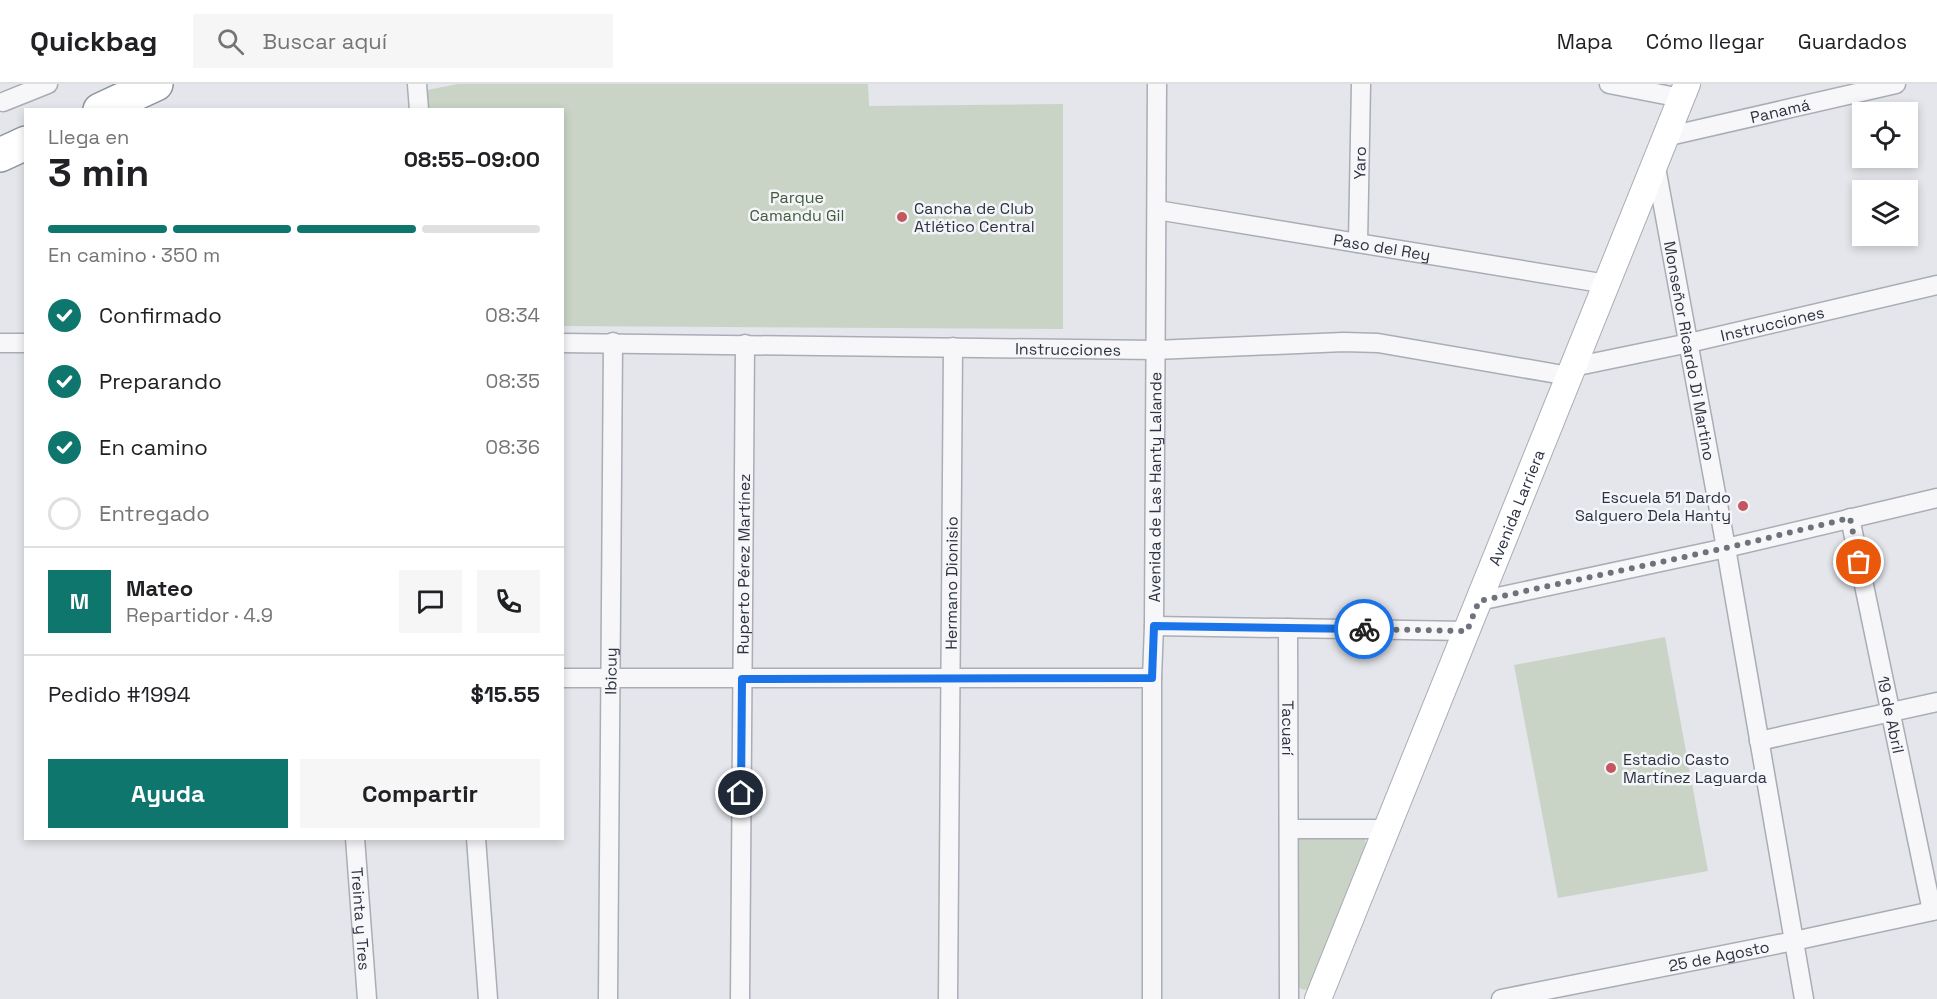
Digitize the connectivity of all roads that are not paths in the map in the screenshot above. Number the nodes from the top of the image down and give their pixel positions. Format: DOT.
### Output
graph roads {
  1 [pos="48,84"];
  2 [pos="156,84"];
  3 [pos="417,84"];
  4 [pos="1157,84"];
  5 [pos="1361,84"];
  6 [pos="1609,84"];
  7 [pos="1896,84"];
  8 [pos="1684,91"];
  9 [pos="3,102"];
  10 [pos="104,108"];
  11 [pos="419,108"];
  12 [pos="1665,137"];
  13 [pos="24,144"];
  14 [pos="0,155"];
  15 [pos="1655,162"];
  16 [pos="1157,210"];
  17 [pos="1358,243"];
  18 [pos="1607,284"];
  19 [pos="1937,285"];
  20 [pos="613,342"];
  21 [pos="0,343"];
  22 [pos="24,343"];
  23 [pos="564,343"];
  24 [pos="1689,343"];
  25 [pos="745,344"];
  26 [pos="953,347"];
  27 [pos="1155,350"];
  28 [pos="1571,372"];
  29 [pos="1937,498"];
  30 [pos="1850,518"];
  31 [pos="1726,548"];
  32 [pos="1479,601"];
  33 [pos="1154,626"];
  34 [pos="1288,628"];
  35 [pos="1467,631"];
  36 [pos="950,677"];
  37 [pos="564,678"];
  38 [pos="1152,678"];
  39 [pos="610,679"];
  40 [pos="742,679"];
  41 [pos="1937,702"];
  42 [pos="1890,713"];
  43 [pos="1759,741"];
  44 [pos="1289,829"];
  45 [pos="1387,829"];
  46 [pos="355,840"];
  47 [pos="476,840"];
  48 [pos="1934,911"];
  49 [pos="1794,941"];
  50 [pos="1534,995"];
  51 [pos="367,999"];
  52 [pos="488,999"];
  53 [pos="608,999"];
  54 [pos="740,999"];
  55 [pos="948,999"];
  56 [pos="1152,999"];
  57 [pos="1289,999"];
  58 [pos="1318,999"];
  59 [pos="1501,999"];
  60 [pos="1804,999"];
  1 -- 9 [label="street"];
  2 -- 10 [label="highway"];
  3 -- 11 [label="street"];
  4 -- 16 [label="street, Avenida de Las Hanty Lalande"];
  5 -- 17 [label="street, Yaro"];
  6 -- 8 [label="street"];
  7 -- 12 [label="street, Panamá"];
  8 -- 12 [label="street, Avenida Larriera"];
  12 -- 15 [label="street, Avenida Larriera"];
  13 -- 14 [label="highway"];
  15 -- 18 [label="street, Avenida Larriera"];
  15 -- 24 [label="street, Monseñor Ricardo Di Martino"];
  16 -- 17 [label="street, Paso del Rey"];
  16 -- 27 [label="street, Avenida de Las Hanty Lalande"];
  17 -- 18 [label="street, Paso del Rey"];
  18 -- 28 [label="street, Avenida Larriera"];
  19 -- 24 [label="street, Instrucciones"];
  20 -- 23 [label="street, Instrucciones"];
  20 -- 25 [label="street, Instrucciones"];
  20 -- 39 [label="street, Ibicuy"];
  21 -- 22 [label="street"];
  24 -- 28 [label="street, Instrucciones"];
  24 -- 31 [label="street, Monseñor Ricardo Di Martino"];
  25 -- 26 [label="street, Instrucciones"];
  25 -- 40 [label="street, Ruperto Pérez Martínez"];
  26 -- 27 [label="street, Instrucciones"];
  26 -- 36 [label="street, Hermano Dionisio"];
  27 -- 28 [label="street, Instrucciones"];
  27 -- 33 [label="street, Avenida de Las Hanty Lalande"];
  28 -- 32 [label="street, Avenida Larriera"];
  29 -- 30 [label="street"];
  30 -- 31 [label="street"];
  30 -- 42 [label="street, 19 de Abril"];
  31 -- 32 [label="street"];
  31 -- 43 [label="street, Monseñor Ricardo Di Martino"];
  32 -- 35 [label="street, Avenida Larriera"];
  33 -- 34 [label="street"];
  33 -- 38 [label="street, Avenida de Las Hanty Lalande"];
  34 -- 35 [label="street"];
  34 -- 44 [label="street, Tacuarí"];
  35 -- 45 [label="street, Avenida Larriera"];
  36 -- 38 [label="street"];
  36 -- 40 [label="street"];
  36 -- 55 [label="street, Hermano Dionisio"];
  37 -- 39 [label="street"];
  38 -- 56 [label="street, Avenida de Las Hanty Lalande"];
  39 -- 40 [label="street"];
  39 -- 53 [label="street, Ibicuy"];
  40 -- 54 [label="street, Ruperto Pérez Martínez"];
  41 -- 42 [label="street"];
  42 -- 43 [label="street"];
  42 -- 48 [label="street, 19 de Abril"];
  43 -- 49 [label="street, Monseñor Ricardo Di Martino"];
  44 -- 45 [label="street"];
  44 -- 57 [label="street, Tacuarí"];
  45 -- 58 [label="street, Avenida Larriera"];
  46 -- 51 [label="street, Treinta y Tres"];
  47 -- 52 [label="street"];
  48 -- 49 [label="street, 25 de Agosto"];
  49 -- 50 [label="street, 25 de Agosto"];
  49 -- 60 [label="street, Monseñor Ricardo Di Martino"];
  50 -- 59 [label="street, 25 de Agosto"];
}
